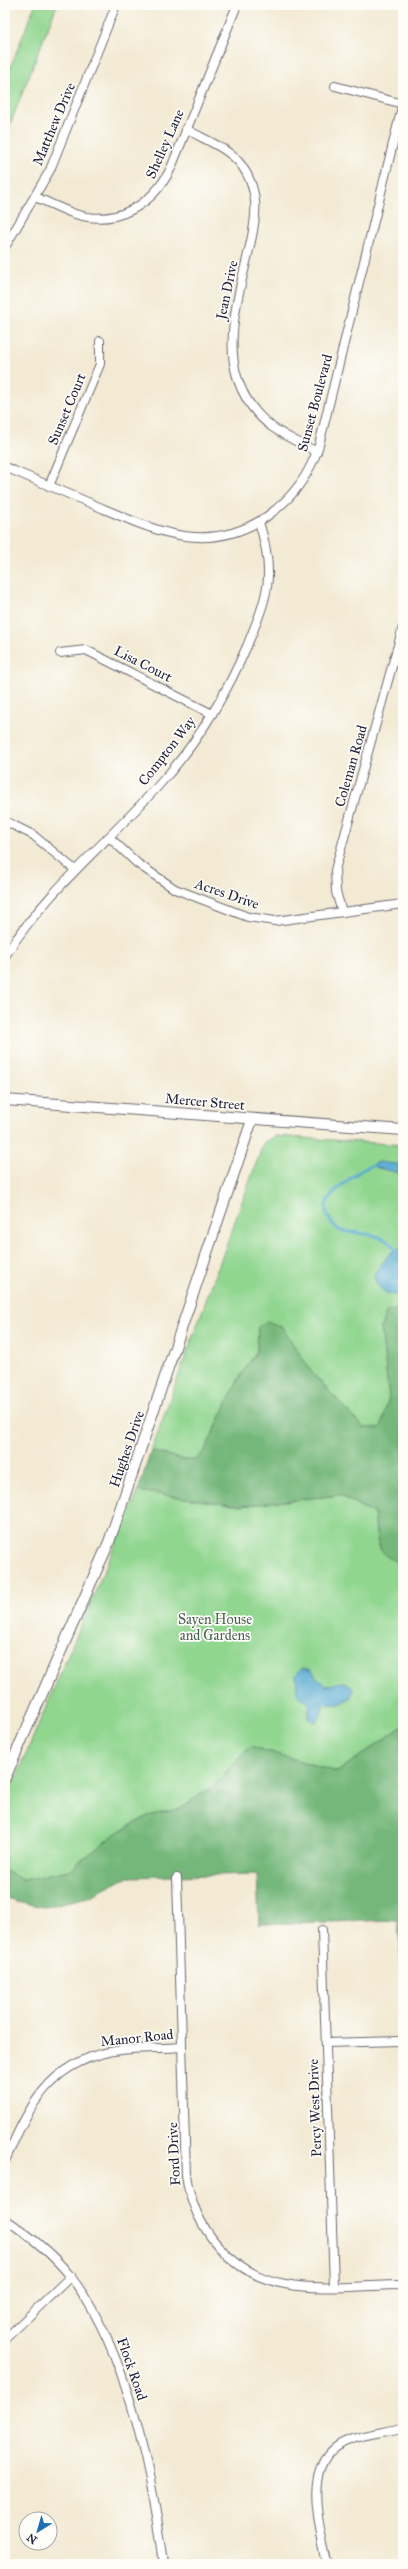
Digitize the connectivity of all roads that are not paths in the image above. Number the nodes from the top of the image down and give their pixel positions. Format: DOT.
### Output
graph roads {
  1 [pos="116,5"];
  2 [pos="237,5"];
  3 [pos="335,86"];
  4 [pos="403,104"];
  5 [pos="186,130"];
  6 [pos="35,197"];
  7 [pos="5,247"];
  8 [pos="100,341"];
  9 [pos="317,452"];
  10 [pos="5,467"];
  11 [pos="49,486"];
  12 [pos="259,522"];
  13 [pos="403,627"];
  14 [pos="60,652"];
  15 [pos="212,714"];
  16 [pos="5,821"];
  17 [pos="109,836"];
  18 [pos="75,870"];
  19 [pos="403,904"];
  20 [pos="342,912"];
  21 [pos="5,956"];
  22 [pos="5,1100"];
  23 [pos="252,1120"];
  24 [pos="403,1130"];
  25 [pos="5,1778"];
  26 [pos="177,1878"];
  27 [pos="322,1930"];
  28 [pos="400,2041"];
  29 [pos="326,2043"];
  30 [pos="182,2047"];
  31 [pos="5,2162"];
  32 [pos="5,2219"];
  33 [pos="70,2276"];
  34 [pos="403,2285"];
  35 [pos="334,2286"];
  36 [pos="5,2339"];
  37 [pos="403,2428"];
  38 [pos="164,2564"];
  39 [pos="327,2564"];
  1 -- 6 [label="street, Matthew Drive"];
  2 -- 5 [label="street, Shelley Lane"];
  3 -- 4 [label="street"];
  4 -- 9 [label="street, Sunset Boulevard"];
  5 -- 6 [label="street, Shelley Lane"];
  5 -- 9 [label="street, Jean Drive"];
  6 -- 7 [label="street, Matthew Drive"];
  8 -- 11 [label="street, Sunset Court"];
  9 -- 12 [label="street, Sunset Boulevard"];
  10 -- 11 [label="street, Sunset Boulevard"];
  11 -- 12 [label="street, Sunset Boulevard"];
  12 -- 15 [label="street, Compton Way"];
  13 -- 20 [label="street, Coleman Road"];
  14 -- 15 [label="street, Lisa Court"];
  15 -- 17 [label="street, Compton Way"];
  16 -- 18 [label="street"];
  17 -- 18 [label="street, Compton Way"];
  17 -- 20 [label="street, Acres Drive"];
  18 -- 21 [label="street, Compton Way"];
  19 -- 20 [label="street, Acres Drive"];
  22 -- 23 [label="street, Mercer Street"];
  23 -- 24 [label="street, Mercer Street"];
  23 -- 25 [label="street, Hughes Drive"];
  26 -- 30 [label="street, Ford Drive"];
  27 -- 29 [label="street, Percy West Drive"];
  28 -- 29 [label="street"];
  29 -- 35 [label="street, Percy West Drive"];
  30 -- 31 [label="street, Manor Road"];
  30 -- 35 [label="street, Ford Drive"];
  32 -- 33 [label="street, Flock Road"];
  33 -- 36 [label="street"];
  33 -- 38 [label="street, Flock Road"];
  34 -- 35 [label="street, Ford Drive"];
  37 -- 39 [label="street"];
}
